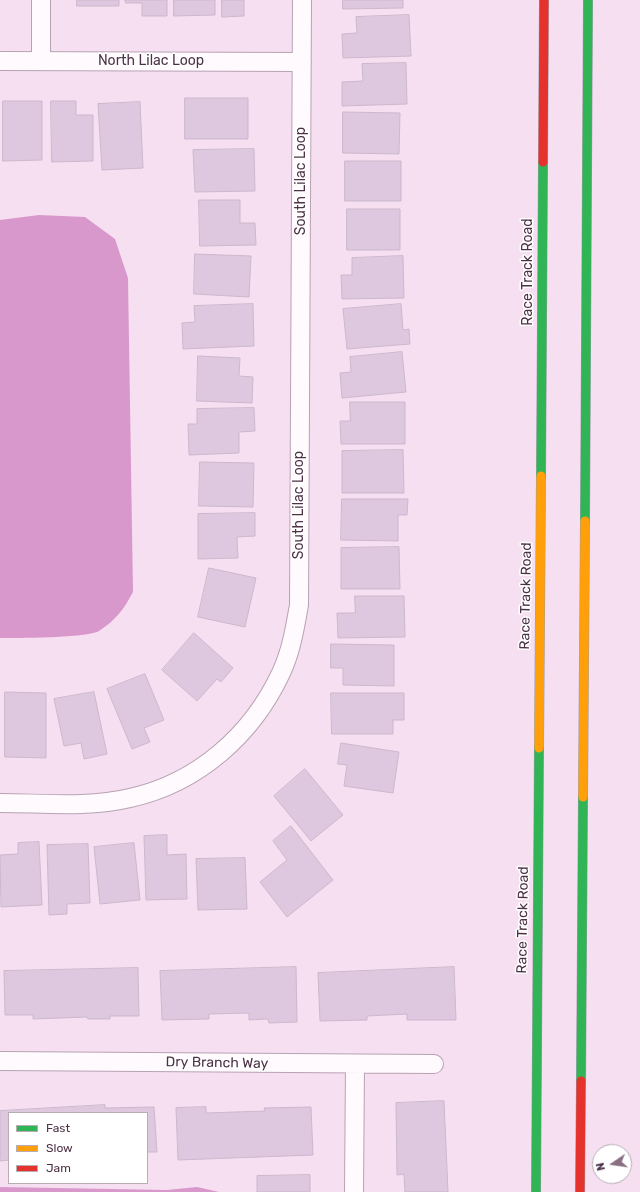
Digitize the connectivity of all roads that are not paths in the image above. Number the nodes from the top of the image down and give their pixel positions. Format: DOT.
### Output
graph roads {
  1 [pos="41,0"];
  2 [pos="302,0"];
  3 [pos="544,0"];
  4 [pos="588,0"];
  5 [pos="41,60"];
  6 [pos="0,61"];
  7 [pos="302,62"];
  8 [pos="0,803"];
  9 [pos="0,1061"];
  10 [pos="355,1064"];
  11 [pos="434,1064"];
  12 [pos="354,1192"];
  13 [pos="536,1192"];
  14 [pos="580,1192"];
  1 -- 5 [label="street"];
  2 -- 7 [label="street, South Lilac Loop"];
  3 -- 13 [label="main road, Race Track Road"];
  4 -- 14 [label="main road"];
  5 -- 6 [label="street, North Lilac Loop"];
  5 -- 7 [label="street, North Lilac Loop"];
  7 -- 8 [label="street, South Lilac Loop"];
  9 -- 10 [label="street, Dry Branch Way"];
  10 -- 11 [label="street, Dry Branch Way"];
  10 -- 12 [label="street"];
}
